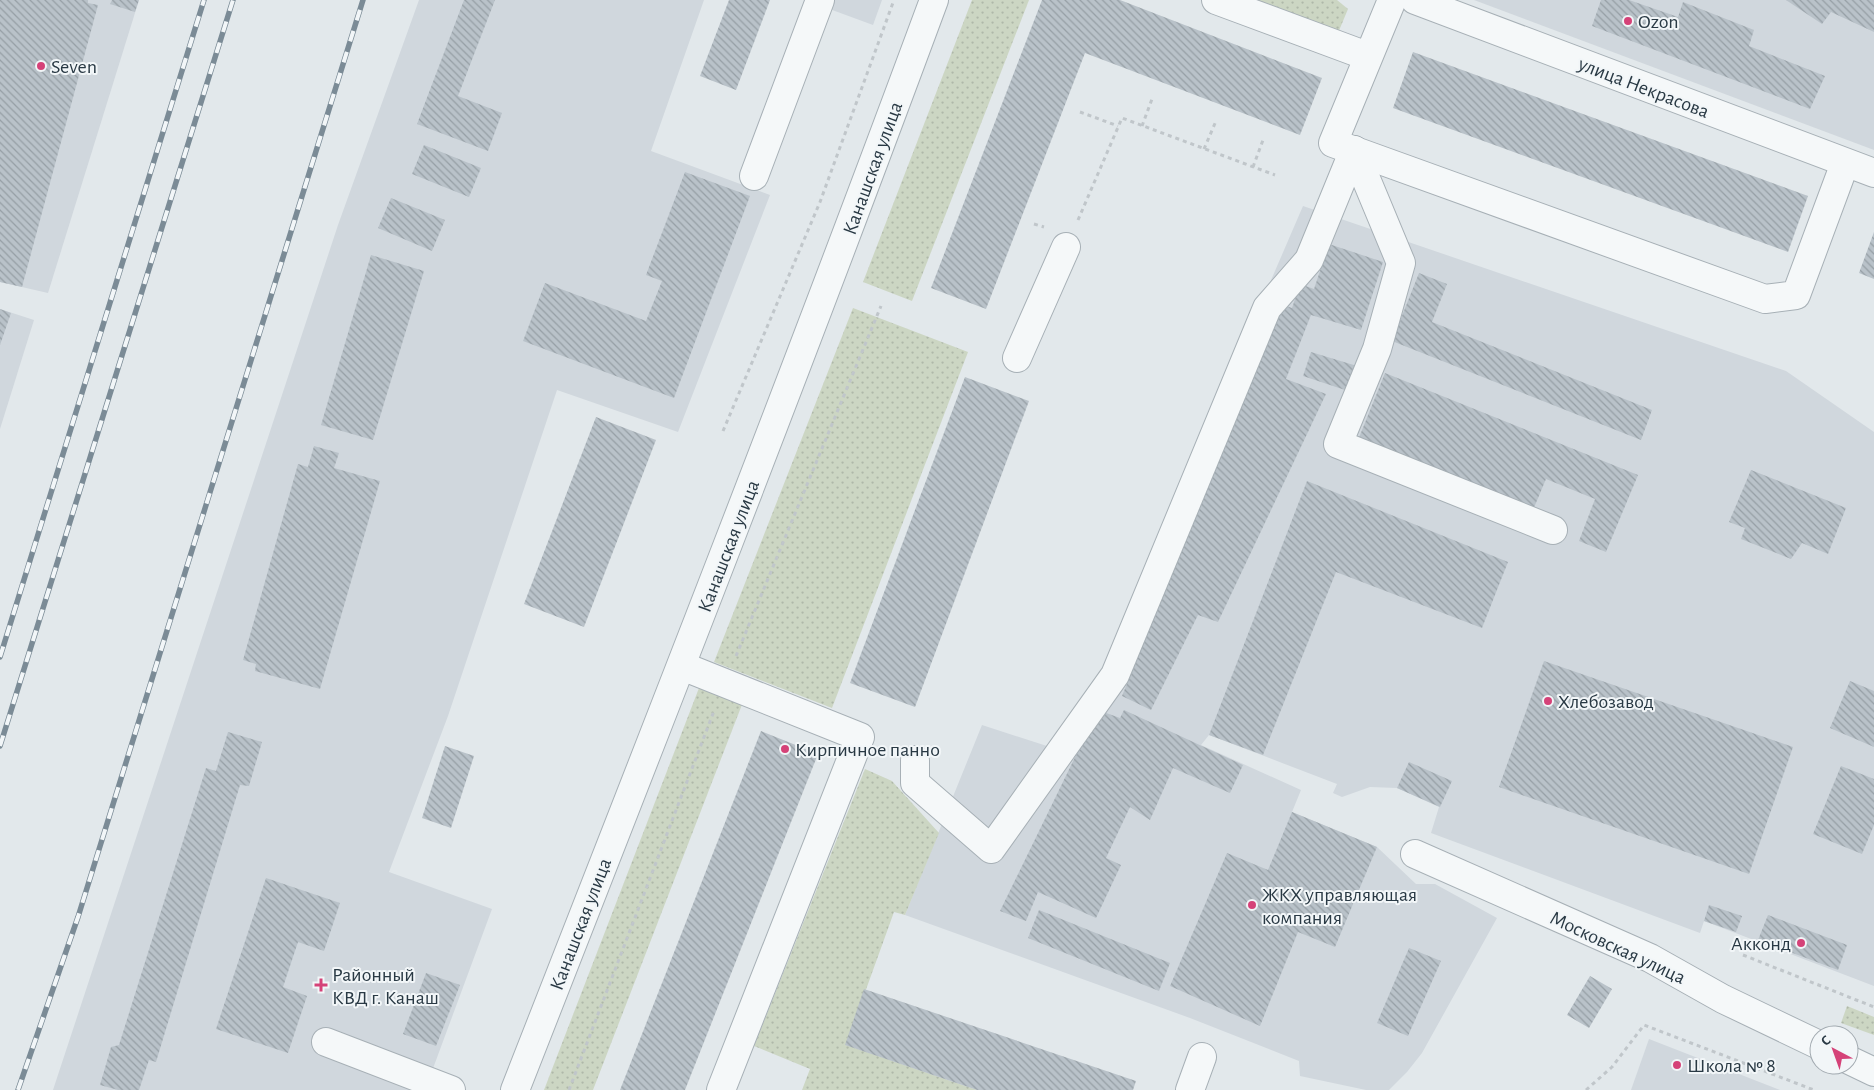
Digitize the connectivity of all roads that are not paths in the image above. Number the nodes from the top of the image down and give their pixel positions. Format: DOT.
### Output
graph roads {
  1 [pos="820,0"];
  2 [pos="934,0"];
  3 [pos="1216,0"];
  4 [pos="1392,0"];
  5 [pos="1415,0"];
  6 [pos="1367,56"];
  7 [pos="1354,150"];
  8 [pos="1845,163"];
  9 [pos="1874,173"];
  10 [pos="754,176"];
  11 [pos="1066,247"];
  12 [pos="1017,358"];
  13 [pos="1553,530"];
  14 [pos="682,666"];
  15 [pos="916,760"];
  16 [pos="1414,854"];
  17 [pos="1809,1041"];
  18 [pos="326,1042"];
  19 [pos="1202,1057"];
  20 [pos="1859,1065"];
  21 [pos="1874,1072"];
  22 [pos="451,1090"];
  23 [pos="515,1090"];
  24 [pos="721,1090"];
  25 [pos="1190,1090"];
  1 -- 10 [label="street"];
  2 -- 14 [label="street, Канашская улица"];
  3 -- 6 [label="street"];
  4 -- 6 [label="street"];
  5 -- 8 [label="street, улица Некрасова"];
  6 -- 7 [label="street"];
  7 -- 8 [label="street"];
  7 -- 13 [label="street"];
  7 -- 15 [label="street"];
  8 -- 9 [label="street, улица Некрасова"];
  11 -- 12 [label="street"];
  14 -- 23 [label="street, Канашская улица"];
  14 -- 24 [label="street"];
  16 -- 17 [label="street, Московская улица"];
  18 -- 22 [label="street"];
  19 -- 25 [label="street"];
  20 -- 21 [label="street"];
}
